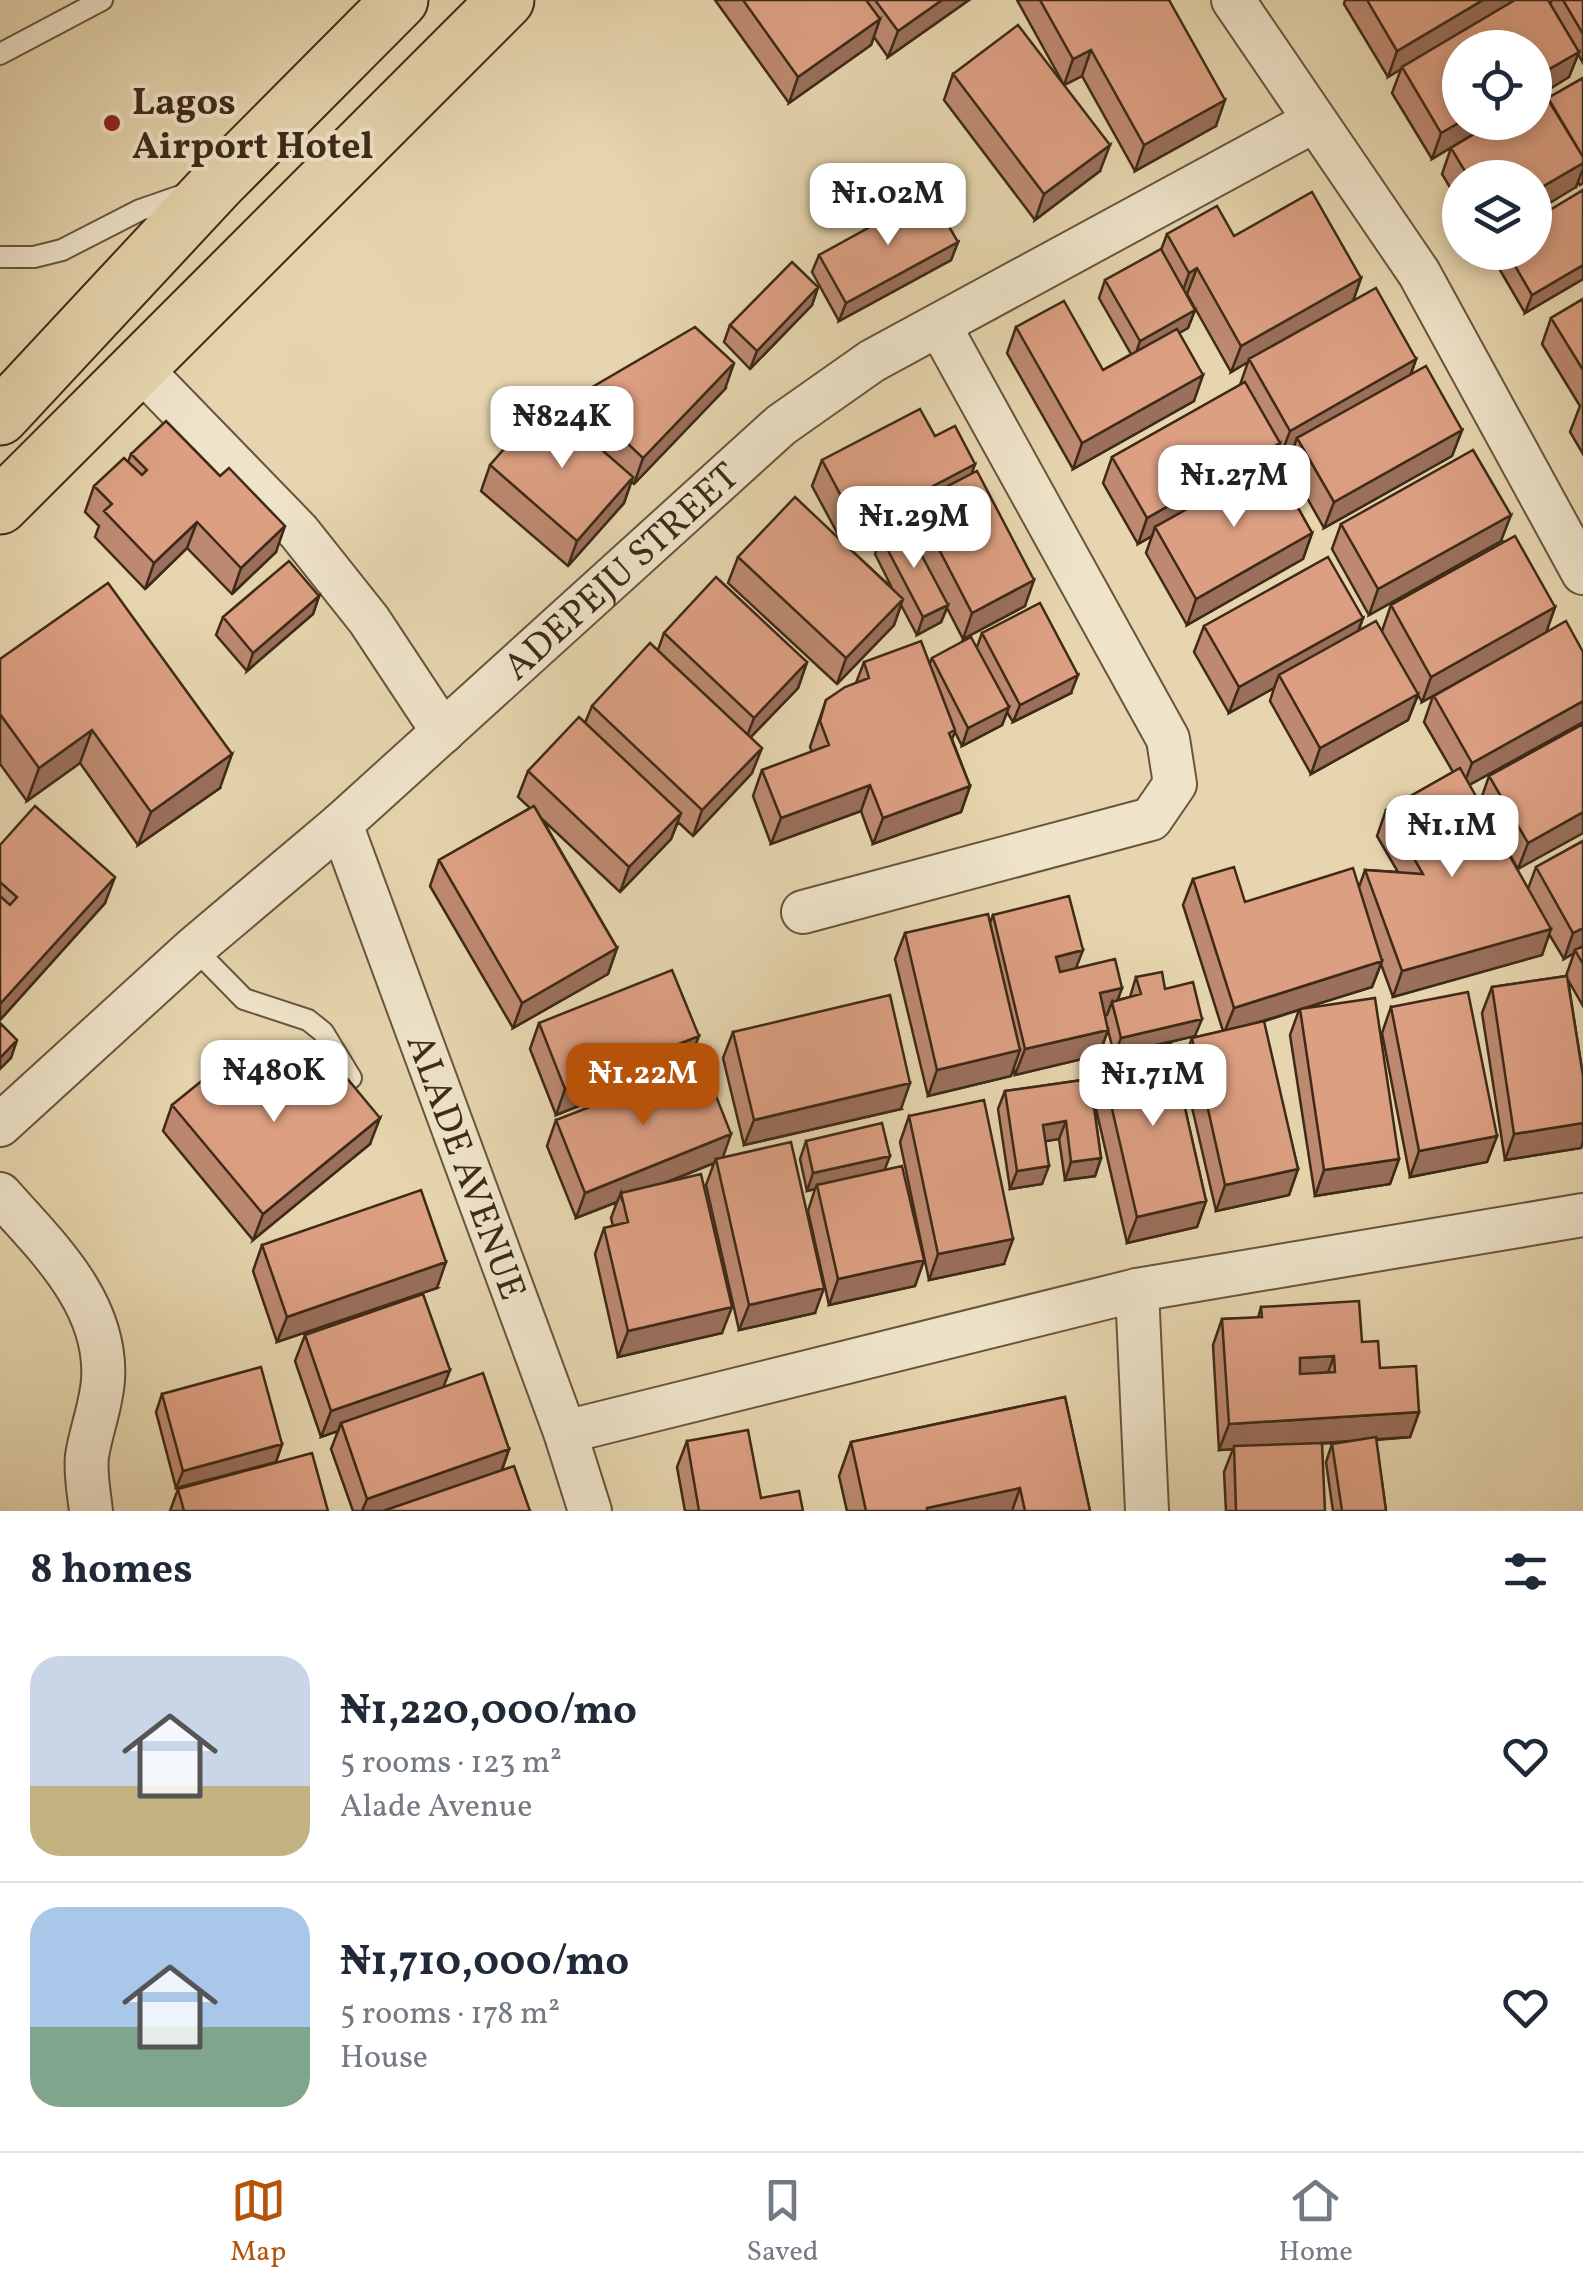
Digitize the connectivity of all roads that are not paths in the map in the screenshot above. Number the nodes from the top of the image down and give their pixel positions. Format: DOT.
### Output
graph roads {
  1 [pos="102,0"];
  2 [pos="400,0"];
  3 [pos="506,0"];
  4 [pos="1232,0"];
  5 [pos="0,54"];
  6 [pos="1314,121"];
  7 [pos="219,182"];
  8 [pos="0,257"];
  9 [pos="939,326"];
  10 [pos="139,367"];
  11 [pos="0,416"];
  12 [pos="0,506"];
  13 [pos="1583,573"];
  14 [pos="443,732"];
  15 [pos="341,824"];
  16 [pos="802,912"];
  17 [pos="194,948"];
  18 [pos="351,1078"];
  19 [pos="0,1125"];
  20 [pos="0,1194"];
  21 [pos="1583,1215"];
  22 [pos="1137,1290"];
  23 [pos="565,1432"];
  24 [pos="91,1511"];
  25 [pos="590,1511"];
  26 [pos="1147,1511"];
  1 -- 5 [label="lane"];
  2 -- 7 [label="main road"];
  3 -- 10 [label="main road"];
  4 -- 6 [label="street"];
  6 -- 9 [label="street, ADEPEJU STREET"];
  6 -- 13 [label="street"];
  7 -- 8 [label="lane"];
  7 -- 11 [label="main road"];
  9 -- 14 [label="street, ADEPEJU STREET"];
  9 -- 16 [label="street"];
  10 -- 12 [label="main road"];
  10 -- 14 [label="street"];
  14 -- 15 [label="street, ADEPEJU STREET"];
  15 -- 17 [label="street, ADEPEJU STREET"];
  15 -- 23 [label="street, ALADE AVENUE"];
  17 -- 18 [label="lane"];
  17 -- 19 [label="street, ADEPEJU STREET"];
  20 -- 24 [label="street"];
  21 -- 22 [label="street"];
  22 -- 23 [label="street"];
  22 -- 26 [label="street"];
  23 -- 25 [label="street, ALADE AVENUE"];
}
